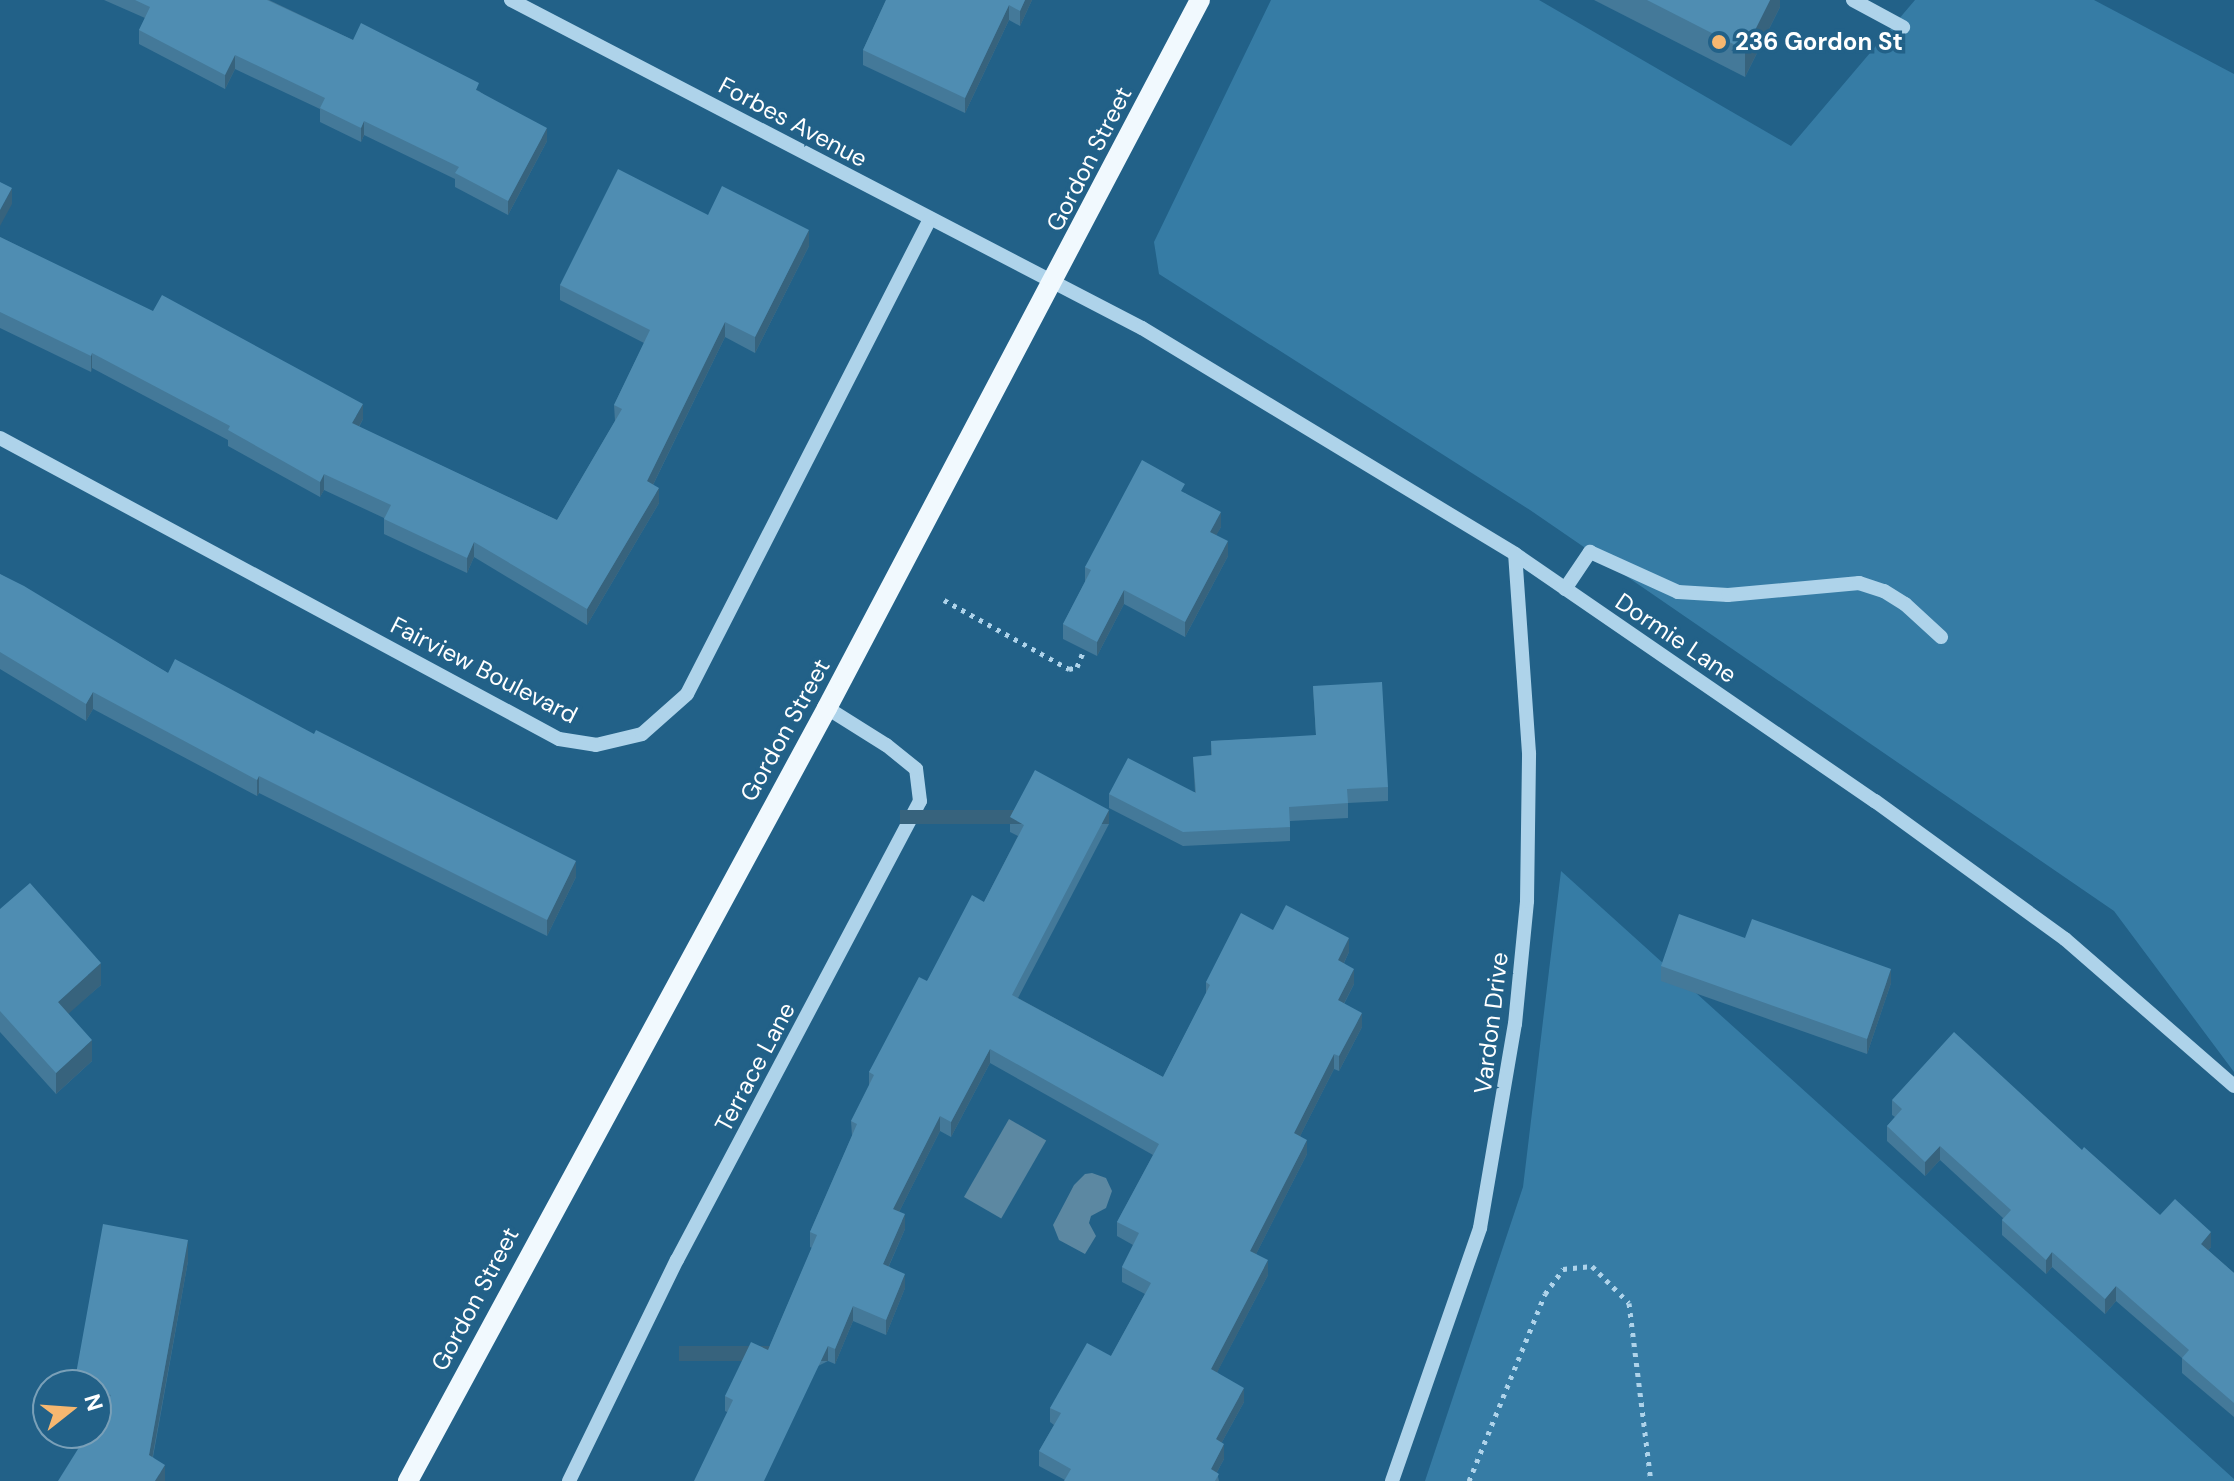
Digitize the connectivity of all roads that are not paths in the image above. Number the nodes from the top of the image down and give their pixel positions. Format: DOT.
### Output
graph roads {
  1 [pos="511,0"];
  2 [pos="1200,0"];
  3 [pos="1853,0"];
  4 [pos="1903,27"];
  5 [pos="930,219"];
  6 [pos="1054,283"];
  7 [pos="0,438"];
  8 [pos="1515,554"];
  9 [pos="1565,589"];
  10 [pos="1941,637"];
  11 [pos="827,708"];
  12 [pos="2234,1086"];
  13 [pos="408,1481"];
  14 [pos="569,1481"];
  15 [pos="1392,1481"];
  1 -- 5 [label="street, Forbes Avenue"];
  2 -- 6 [label="main road, Gordon Street"];
  3 -- 4 [label="street"];
  5 -- 6 [label="street, Forbes Avenue"];
  5 -- 7 [label="street, Fairview Boulevard"];
  6 -- 8 [label="street, Dormie Lane"];
  6 -- 11 [label="main road, Gordon Street"];
  8 -- 9 [label="street, Dormie Lane"];
  8 -- 15 [label="street, Vardon Drive"];
  9 -- 10 [label="street"];
  9 -- 12 [label="street, Dormie Lane"];
  11 -- 13 [label="main road, Gordon Street"];
  11 -- 14 [label="street, Terrace Lane"];
}
